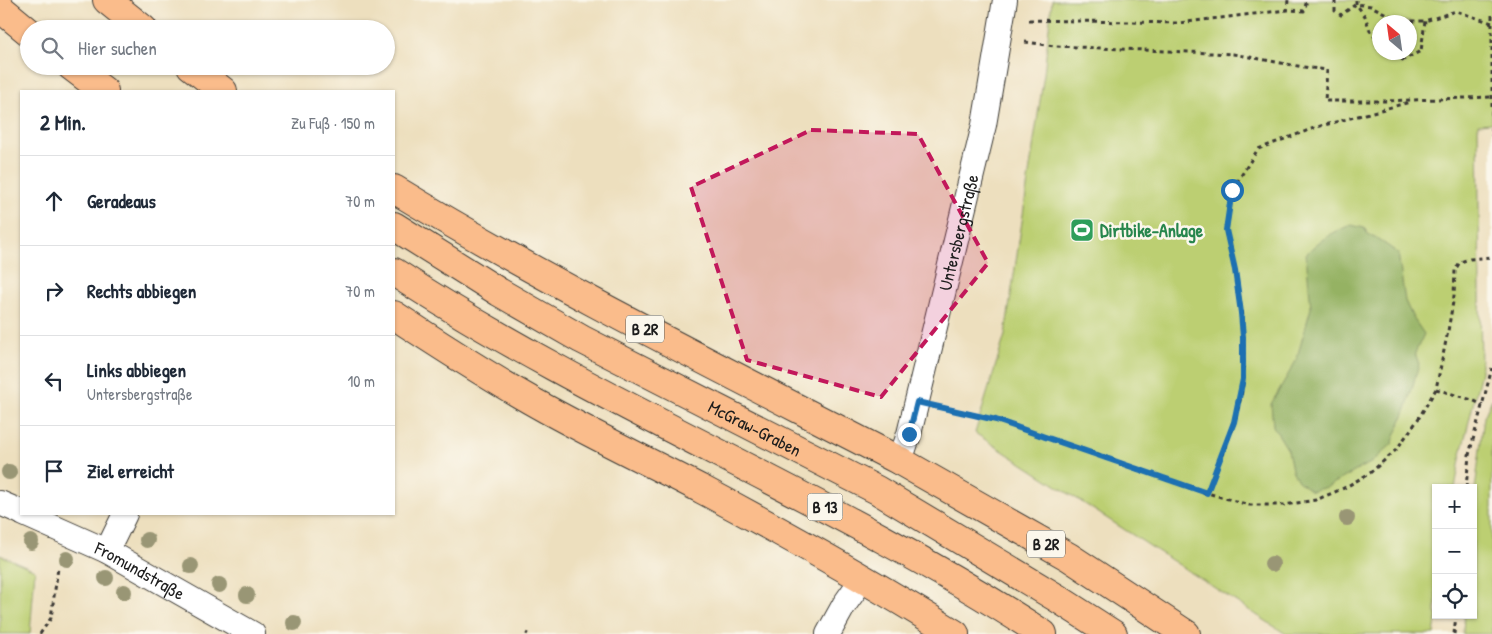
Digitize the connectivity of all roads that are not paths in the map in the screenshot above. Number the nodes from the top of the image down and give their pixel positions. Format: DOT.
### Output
graph roads {
  1 [pos="107,0"];
  2 [pos="0,8"];
  3 [pos="132,20"];
  4 [pos="1002,20"];
  5 [pos="20,25"];
  6 [pos="84,75"];
  7 [pos="203,75"];
  8 [pos="103,90"];
  9 [pos="222,90"];
  10 [pos="395,190"];
  11 [pos="395,227"];
  12 [pos="395,273"];
  13 [pos="395,316"];
  14 [pos="900,461"];
  15 [pos="0,503"];
  16 [pos="20,512"];
  17 [pos="27,515"];
  18 [pos="125,515"];
  19 [pos="107,551"];
  20 [pos="863,578"];
  21 [pos="253,634"];
  22 [pos="828,634"];
  23 [pos="955,634"];
  24 [pos="1043,634"];
  25 [pos="1113,634"];
  26 [pos="1186,634"];
  1 -- 3 [label="main road"];
  2 -- 5 [label="main road"];
  4 -- 14 [label="street, Untersbergstraße"];
  6 -- 8 [label="main road"];
  7 -- 9 [label="main road"];
  10 -- 14 [label="main road, B 2R"];
  11 -- 25 [label="main road, McGraw-Graben"];
  12 -- 24 [label="main road, B 13"];
  13 -- 20 [label="main road"];
  14 -- 26 [label="main road, B 2R"];
  15 -- 16 [label="street, Fromundstraße"];
  17 -- 19 [label="street, Fromundstraße"];
  18 -- 19 [label="street"];
  19 -- 21 [label="street, Fromundstraße"];
  20 -- 22 [label="street"];
  20 -- 23 [label="main road"];
}
